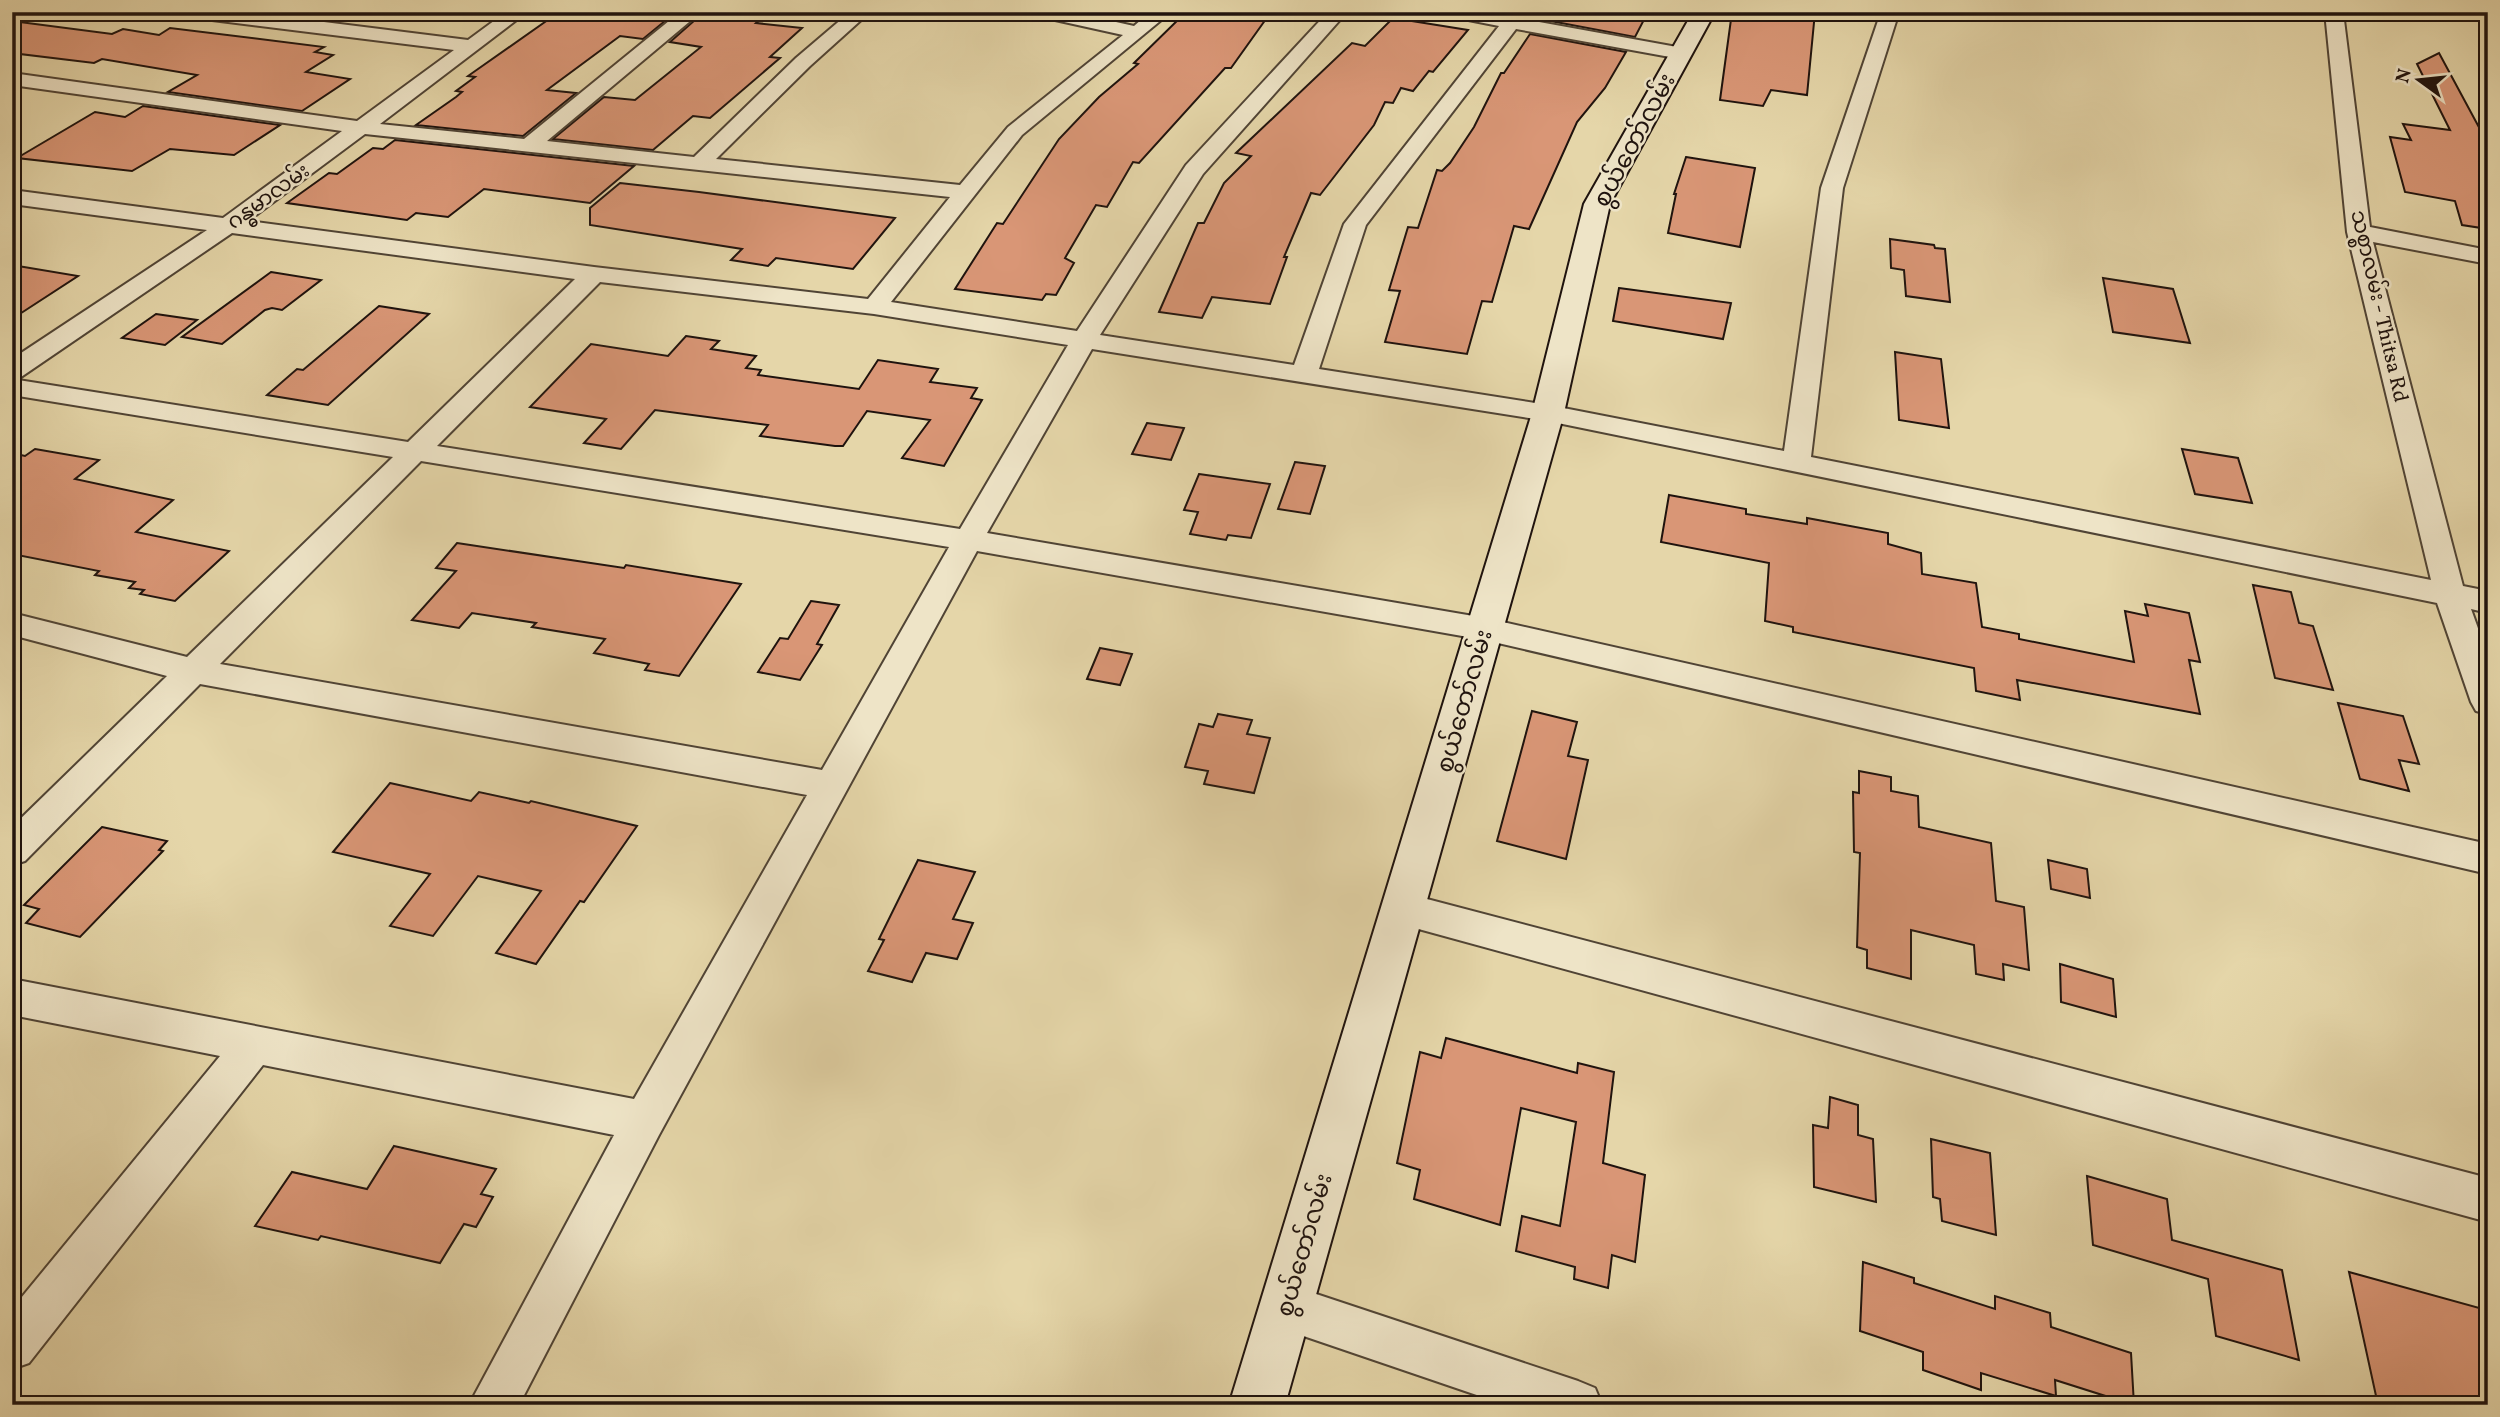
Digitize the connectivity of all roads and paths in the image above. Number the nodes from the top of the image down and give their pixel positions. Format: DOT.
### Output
graph roads {
  1 [pos="196,12"];
  2 [pos="518,12"];
  3 [pos="692,12"];
  4 [pos="862,12"];
  5 [pos="1044,12"];
  6 [pos="1162,12"];
  7 [pos="1338,12"];
  8 [pos="1455,12"];
  9 [pos="1704,12"];
  10 [pos="1890,12"];
  11 [pos="2333,12"];
  12 [pos="270,16"];
  13 [pos="1516,17"];
  14 [pos="1137,32"];
  15 [pos="469,46"];
  16 [pos="1681,53"];
  17 [pos="12,79"];
  18 [pos="363,128"];
  19 [pos="528,146"];
  20 [pos="699,164"];
  21 [pos="966,192"];
  22 [pos="12,197"];
  23 [pos="226,227"];
  24 [pos="2359,232"];
  25 [pos="2488,257"];
  26 [pos="594,274"];
  27 [pos="874,307"];
  28 [pos="1084,340"];
  29 [pos="12,371"];
  30 [pos="1304,375"];
  31 [pos="12,387"];
  32 [pos="1548,413"];
  33 [pos="417,450"];
  34 [pos="1796,463"];
  35 [pos="968,540"];
  36 [pos="2450,595"];
  37 [pos="2488,602"];
  38 [pos="12,624"];
  39 [pos="1485,629"];
  40 [pos="194,671"];
  41 [pos="2488,702"];
  42 [pos="833,786"];
  43 [pos="12,850"];
  44 [pos="2488,859"];
  45 [pos="1404,909"];
  46 [pos="12,997"];
  47 [pos="254,1045"];
  48 [pos="644,1121"];
  49 [pos="2488,1200"];
  50 [pos="1286,1307"];
  51 [pos="12,1346"];
  52 [pos="493,1405"];
  53 [pos="1257,1405"];
  54 [pos="1578,1405"];
  1 -- 12 [label="street"];
  2 -- 15 [label="street, ဂန္ဓမာလမ်း"];
  3 -- 19 [label="street"];
  4 -- 20 [label="street"];
  5 -- 14 [label="street"];
  6 -- 14 [label="street"];
  7 -- 28 [label="street"];
  8 -- 13 [label="street"];
  9 -- 16 [label="street, စွယ်တော်လမ်း"];
  10 -- 34 [label="street"];
  11 -- 24 [label="street, သစ္စာလမ်း - Thitsa Rd"];
  12 -- 15 [label="street"];
  13 -- 16 [label="street"];
  13 -- 30 [label="street"];
  14 -- 21 [label="street"];
  15 -- 18 [label="street, ဂန္ဓမာလမ်း"];
  16 -- 32 [label="street, စွယ်တော်လမ်း"];
  17 -- 18 [label="street"];
  18 -- 19 [label="street"];
  18 -- 23 [label="street, ဂန္ဓမာလမ်း"];
  19 -- 20 [label="street"];
  20 -- 21 [label="street"];
  21 -- 27 [label="street"];
  22 -- 23 [label="street"];
  23 -- 26 [label="street"];
  23 -- 29 [label="street, ဂန္ဓမာလမ်း"];
  24 -- 25 [label="street"];
  24 -- 36 [label="street, သစ္စာလမ်း - Thitsa Rd"];
  26 -- 27 [label="street"];
  26 -- 33 [label="street"];
  27 -- 28 [label="street"];
  28 -- 30 [label="street"];
  28 -- 35 [label="street"];
  30 -- 32 [label="street"];
  31 -- 33 [label="street"];
  32 -- 34 [label="street"];
  32 -- 39 [label="street, စွယ်တော်လမ်း"];
  33 -- 35 [label="street"];
  33 -- 40 [label="street"];
  34 -- 36 [label="street"];
  35 -- 39 [label="street"];
  35 -- 42 [label="street"];
  36 -- 37 [label="street"];
  36 -- 41 [label="street, သစ္စာလမ်း - Thitsa Rd"];
  38 -- 40 [label="street"];
  39 -- 44 [label="street"];
  39 -- 45 [label="street, စွယ်တော်လမ်း"];
  40 -- 42 [label="street"];
  40 -- 43 [label="street"];
  42 -- 48 [label="street"];
  45 -- 49 [label="street"];
  45 -- 50 [label="street, စွယ်တော်လမ်း"];
  46 -- 47 [label="street"];
  47 -- 48 [label="street"];
  47 -- 51 [label="street"];
  48 -- 52 [label="street"];
  50 -- 53 [label="street, စွယ်တော်လမ်း"];
  50 -- 54 [label="street"];
}
